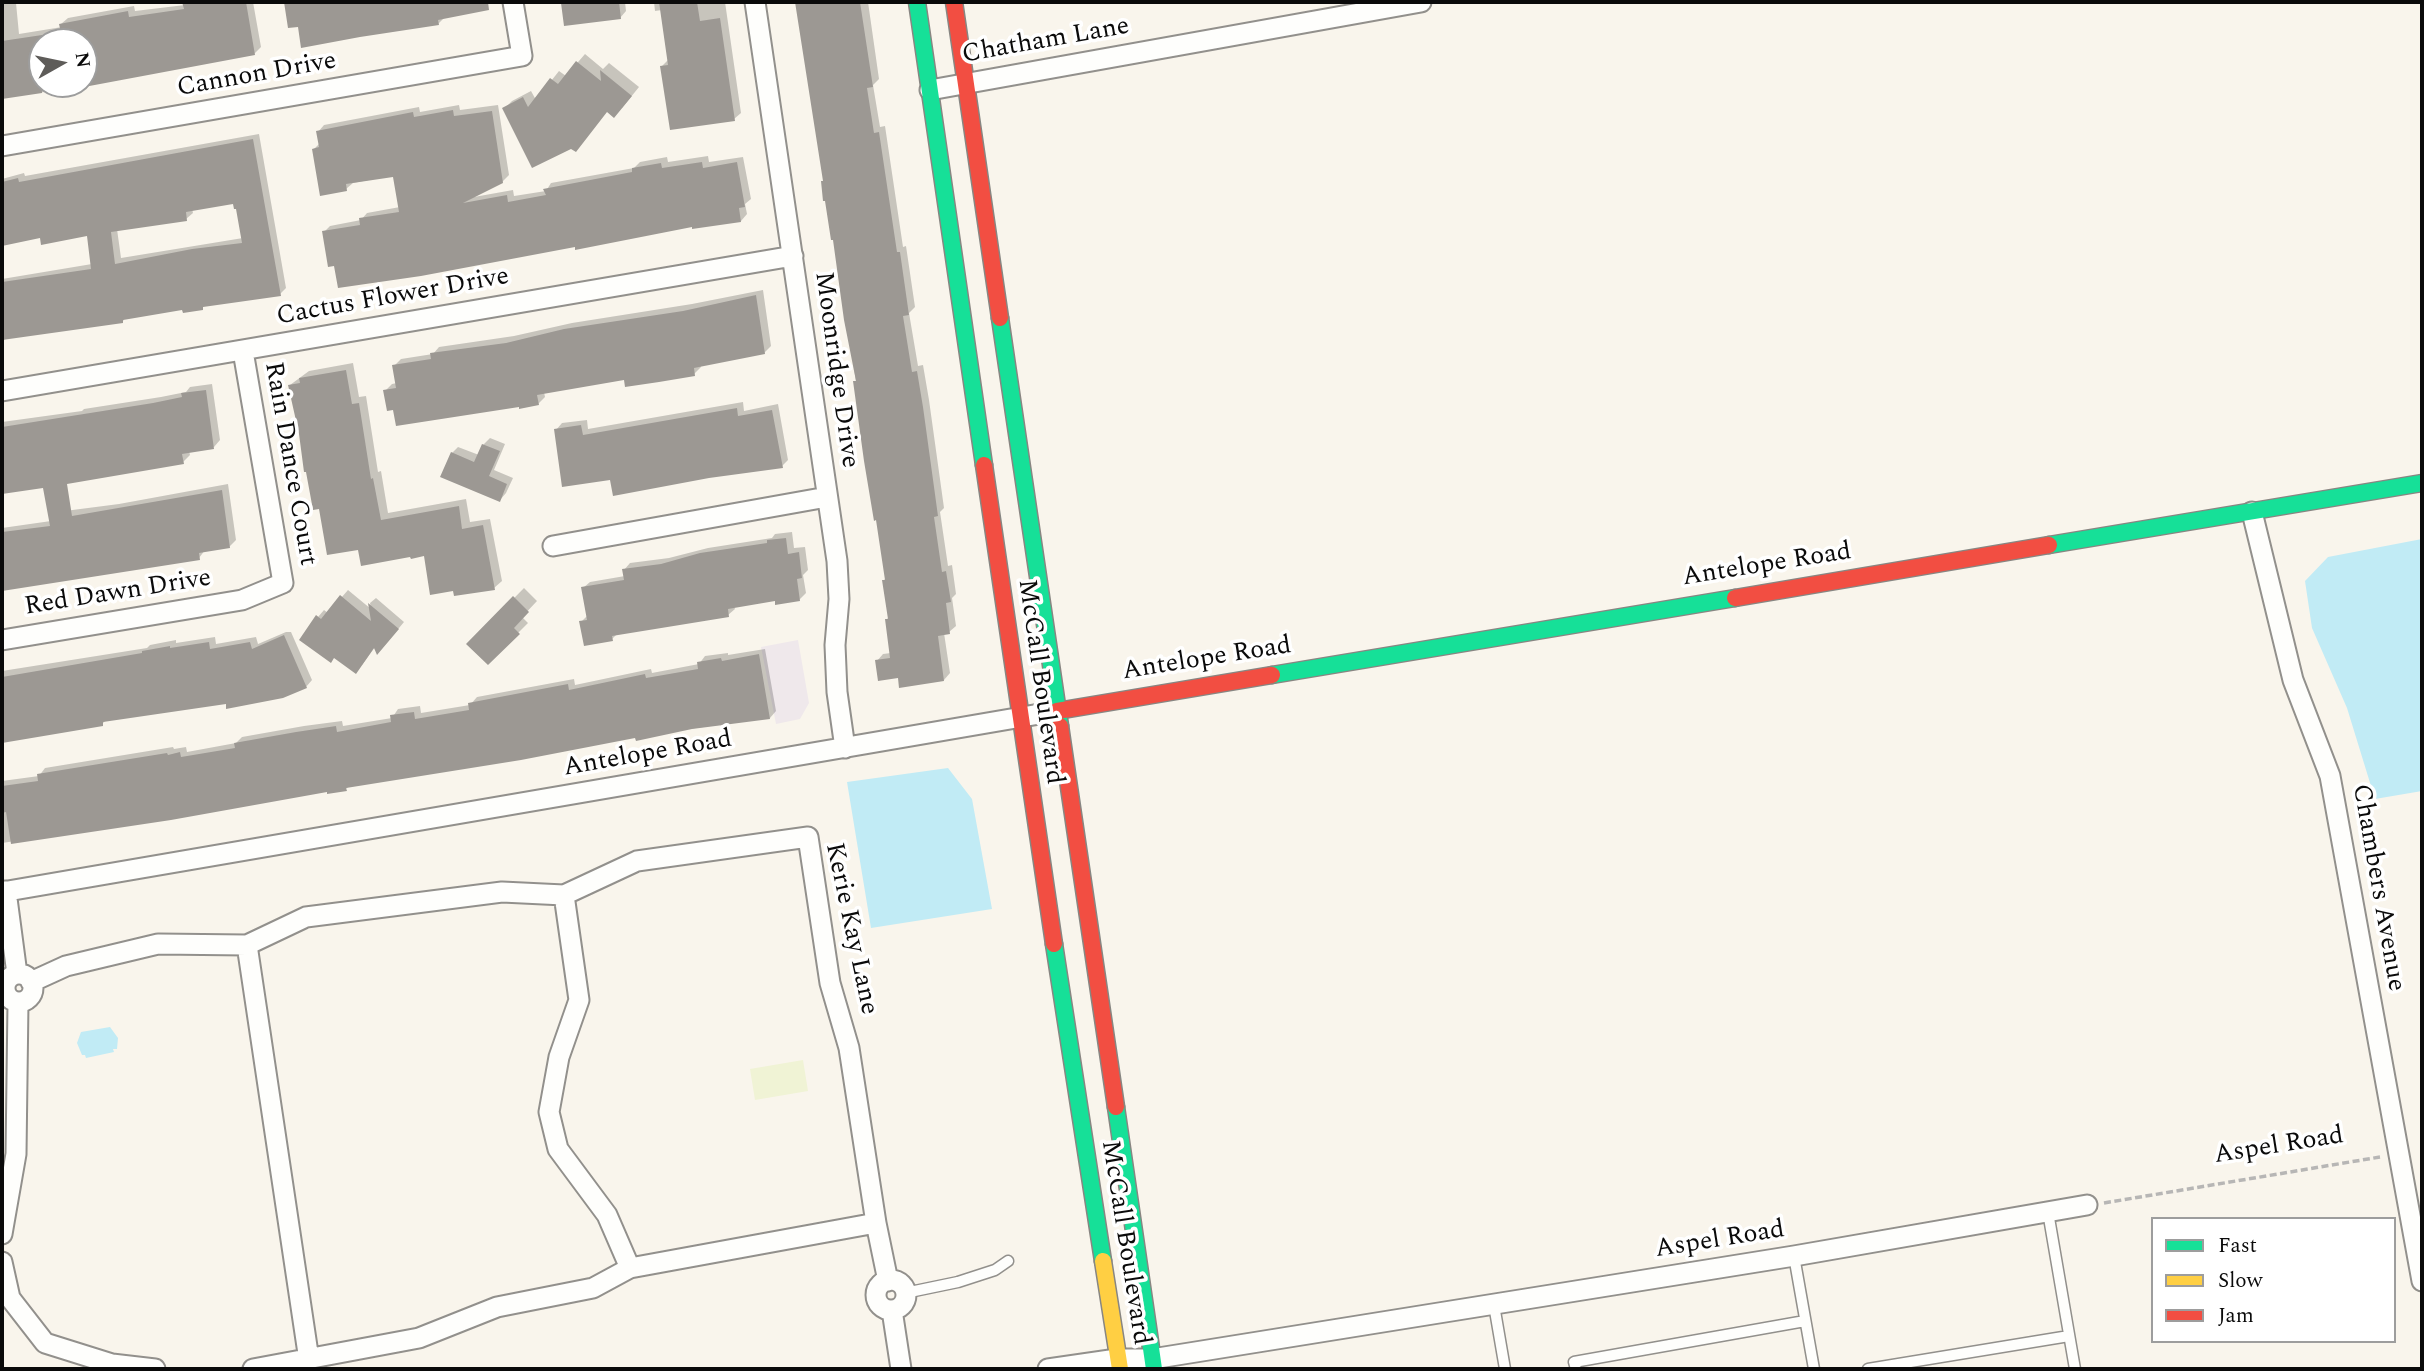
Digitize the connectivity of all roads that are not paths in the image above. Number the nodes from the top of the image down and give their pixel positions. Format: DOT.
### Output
graph roads {
  1 [pos="513,2"];
  2 [pos="755,2"];
  3 [pos="917,2"];
  4 [pos="954,2"];
  5 [pos="1421,2"];
  6 [pos="966,83"];
  7 [pos="930,90"];
  8 [pos="2,146"];
  9 [pos="793,256"];
  10 [pos="243,351"];
  11 [pos="2,391"];
  12 [pos="2422,483"];
  13 [pos="827,497"];
  14 [pos="2252,512"];
  15 [pos="553,546"];
  16 [pos="242,600"];
  17 [pos="2,640"];
  18 [pos="1057,711"];
  19 [pos="1020,717"];
  20 [pos="845,747"];
  21 [pos="4,892"];
  22 [pos="564,895"];
  23 [pos="247,945"];
  24 [pos="24,978"];
  25 [pos="2087,1205"];
  26 [pos="2048,1212"];
  27 [pos="876,1223"];
  28 [pos="2,1234"];
  29 [pos="1794,1256"];
  30 [pos="1008,1261"];
  31 [pos="2,1262"];
  32 [pos="629,1268"];
  33 [pos="888,1281"];
  34 [pos="2422,1281"];
  35 [pos="905,1293"];
  36 [pos="1494,1305"];
  37 [pos="892,1310"];
  38 [pos="1805,1321"];
  39 [pos="2069,1336"];
  40 [pos="309,1360"];
  41 [pos="1119,1364"];
  42 [pos="1153,1364"];
  43 [pos="155,1369"];
  44 [pos="253,1369"];
  45 [pos="901,1369"];
  46 [pos="1048,1369"];
  47 [pos="1505,1369"];
  48 [pos="1576,1369"];
  49 [pos="1814,1369"];
  50 [pos="1868,1369"];
  51 [pos="2075,1369"];
  1 -- 8 [label="street, Cannon Drive"];
  2 -- 9 [label="street, Moonridge Drive"];
  3 -- 7 [label="main road, McCall Boulevard"];
  4 -- 6 [label="main road, McCall Boulevard"];
  5 -- 6 [label="street, Chatham Lane"];
  6 -- 7 [label="street, Chatham Lane"];
  6 -- 18 [label="main road, McCall Boulevard"];
  7 -- 19 [label="main road, McCall Boulevard"];
  9 -- 10 [label="street, Cactus Flower Drive"];
  9 -- 13 [label="street, Moonridge Drive"];
  10 -- 11 [label="street, Cactus Flower Drive"];
  10 -- 16 [label="street, Rain Dance Court"];
  12 -- 14 [label="main road, Antelope Road"];
  13 -- 15 [label="street"];
  13 -- 20 [label="street, Moonridge Drive"];
  14 -- 18 [label="main road, Antelope Road"];
  14 -- 34 [label="street, Chambers Avenue"];
  16 -- 17 [label="street, Red Dawn Drive"];
  18 -- 19 [label="street, Antelope Road"];
  18 -- 42 [label="main road, McCall Boulevard"];
  19 -- 20 [label="street, Antelope Road"];
  19 -- 41 [label="main road, McCall Boulevard"];
  20 -- 21 [label="street, Antelope Road"];
  21 -- 24 [label="street"];
  22 -- 23 [label="street, Kerie Kay Lane"];
  22 -- 27 [label="street, Kerie Kay Lane"];
  22 -- 32 [label="street"];
  23 -- 24 [label="street, Kerie Kay Lane"];
  23 -- 40 [label="street"];
  24 -- 28 [label="street"];
  25 -- 26 [label="street, Aspel Road"];
  26 -- 29 [label="street, Aspel Road"];
  26 -- 39 [label="lane"];
  27 -- 32 [label="street"];
  27 -- 33 [label="street"];
  29 -- 36 [label="street, Aspel Road"];
  29 -- 38 [label="lane"];
  30 -- 35 [label="lane"];
  31 -- 43 [label="street"];
  32 -- 40 [label="street"];
  33 -- 35 [label="street"];
  33 -- 37 [label="street"];
  35 -- 37 [label="street"];
  36 -- 42 [label="street, Aspel Road"];
  36 -- 47 [label="lane"];
  37 -- 45 [label="street"];
  38 -- 48 [label="lane"];
  38 -- 49 [label="lane"];
  39 -- 50 [label="lane"];
  39 -- 51 [label="lane"];
  40 -- 44 [label="street"];
  41 -- 42 [label="street, Aspel Road"];
  41 -- 46 [label="street, Aspel Road"];
}
